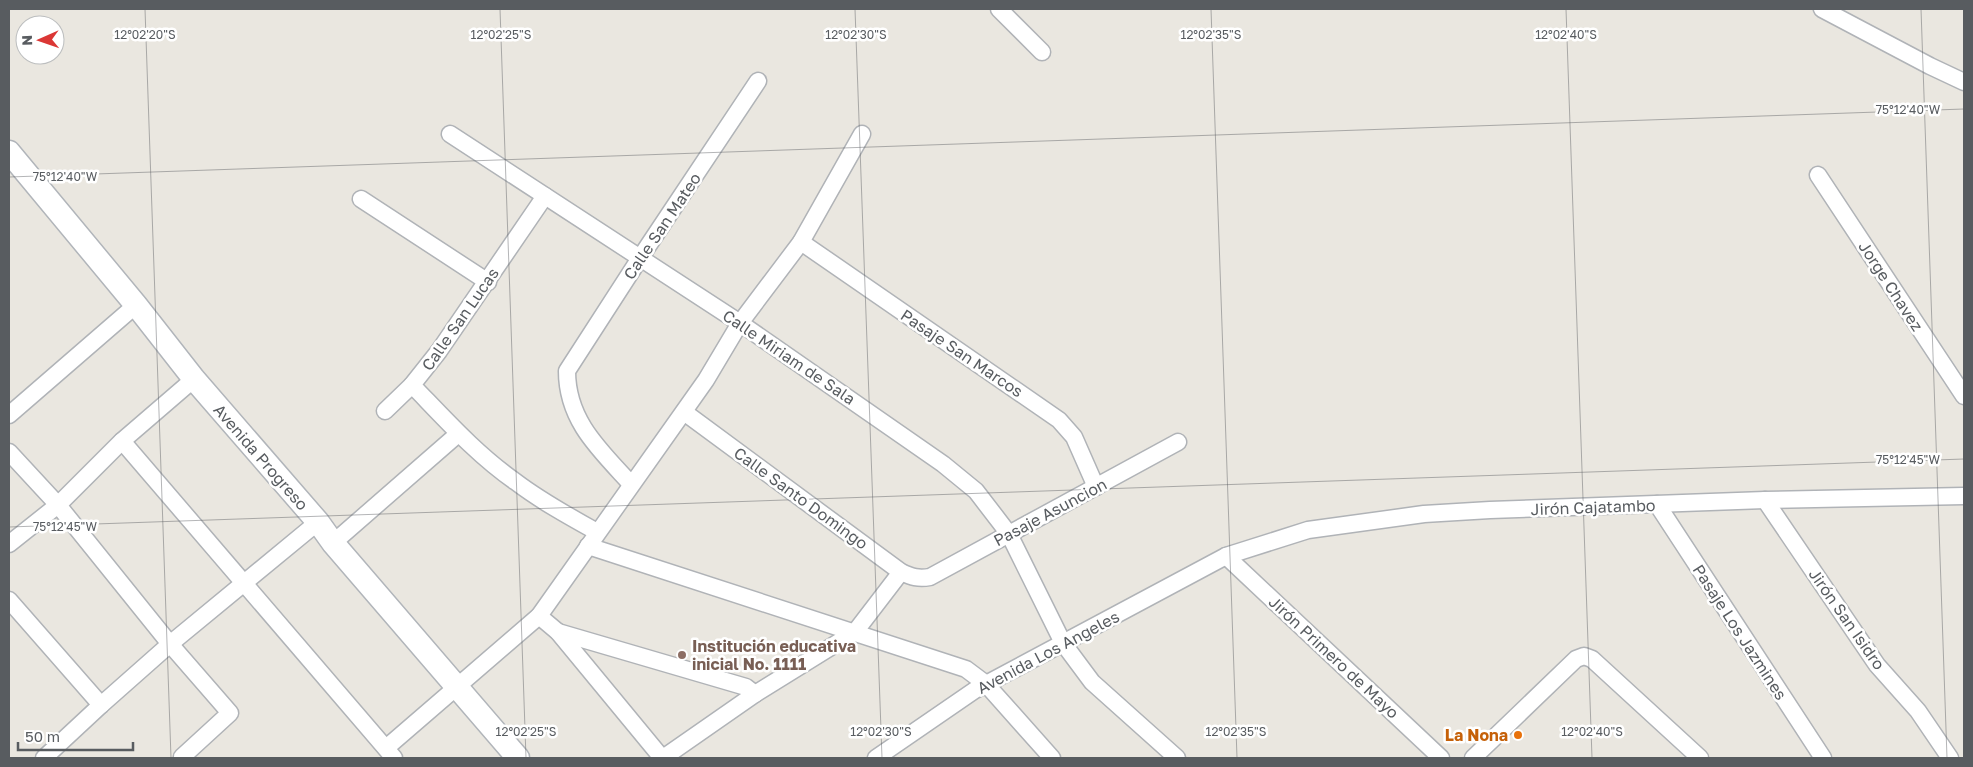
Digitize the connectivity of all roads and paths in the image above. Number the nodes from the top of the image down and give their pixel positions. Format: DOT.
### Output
graph roads {
  1 [pos="998,9"];
  2 [pos="1822,9"];
  3 [pos="1848,15"];
  4 [pos="1042,52"];
  5 [pos="758,81"];
  6 [pos="1964,82"];
  7 [pos="450,134"];
  8 [pos="862,134"];
  9 [pos="9,152"];
  10 [pos="1818,175"];
  11 [pos="545,196"];
  12 [pos="362,199"];
  13 [pos="801,242"];
  14 [pos="640,258"];
  15 [pos="488,282"];
  16 [pos="136,305"];
  17 [pos="740,323"];
  18 [pos="194,380"];
  19 [pos="412,386"];
  20 [pos="1964,396"];
  21 [pos="385,411"];
  22 [pos="684,412"];
  23 [pos="9,415"];
  24 [pos="458,434"];
  25 [pos="122,441"];
  26 [pos="1178,442"];
  27 [pos="9,452"];
  28 [pos="631,484"];
  29 [pos="1096,487"];
  30 [pos="1964,496"];
  31 [pos="1765,500"];
  32 [pos="1657,504"];
  33 [pos="58,505"];
  34 [pos="318,522"];
  35 [pos="598,532"];
  36 [pos="1009,534"];
  37 [pos="333,542"];
  38 [pos="9,544"];
  39 [pos="588,546"];
  40 [pos="1226,556"];
  41 [pos="901,572"];
  42 [pos="920,578"];
  43 [pos="243,583"];
  44 [pos="9,600"];
  45 [pos="539,616"];
  46 [pos="558,632"];
  47 [pos="855,632"];
  48 [pos="170,644"];
  49 [pos="1063,644"];
  50 [pos="986,684"];
  51 [pos="457,686"];
  52 [pos="755,694"];
  53 [pos="100,704"];
  54 [pos="390,753"];
  55 [pos="182,757"];
  56 [pos="44,758"];
  57 [pos="518,758"];
  58 [pos="662,758"];
  59 [pos="876,758"];
  60 [pos="1052,758"];
  61 [pos="1177,758"];
  62 [pos="1442,758"];
  63 [pos="1473,758"];
  64 [pos="1700,758"];
  65 [pos="1823,758"];
  66 [pos="1950,758"];
  1 -- 4 [label="street"];
  2 -- 3 [label="street"];
  3 -- 6 [label="street"];
  5 -- 14 [label="street, Calle San Mateo"];
  7 -- 11 [label="street, Calle Miriam de Sala"];
  8 -- 13 [label="street"];
  9 -- 16 [label="street, Avenida Progreso"];
  10 -- 20 [label="street, Jorge Chavez"];
  11 -- 14 [label="street, Calle Miriam de Sala"];
  11 -- 15 [label="street, Calle San Lucas"];
  12 -- 15 [label="street"];
  13 -- 17 [label="street"];
  13 -- 29 [label="street, Pasaje San Marcos"];
  14 -- 17 [label="street, Calle Miriam de Sala"];
  14 -- 28 [label="street, Calle San Mateo"];
  15 -- 19 [label="street, Calle San Lucas"];
  16 -- 18 [label="street, Avenida Progreso"];
  16 -- 23 [label="street"];
  17 -- 22 [label="street"];
  17 -- 36 [label="street, Calle Miriam de Sala"];
  18 -- 25 [label="street"];
  18 -- 34 [label="street, Avenida Progreso"];
  19 -- 21 [label="street"];
  19 -- 24 [label="street, Calle San Lucas"];
  22 -- 28 [label="street"];
  22 -- 41 [label="street, Calle Santo Domingo"];
  24 -- 35 [label="street, Calle San Lucas"];
  24 -- 37 [label="street"];
  25 -- 33 [label="street"];
  25 -- 43 [label="street"];
  26 -- 29 [label="street, Pasaje Asuncion"];
  27 -- 33 [label="street"];
  28 -- 35 [label="street"];
  29 -- 36 [label="street, Pasaje Asuncion"];
  30 -- 31 [label="street, Jirón Cajatambo"];
  31 -- 32 [label="street, Jirón Cajatambo"];
  31 -- 66 [label="street, Jirón San Isidro"];
  32 -- 40 [label="street, Jirón Cajatambo"];
  32 -- 65 [label="street, Pasaje Los Jazmines"];
  33 -- 38 [label="street"];
  33 -- 48 [label="street"];
  34 -- 37 [label="street, Avenida Progreso"];
  34 -- 43 [label="street"];
  35 -- 39 [label="street"];
  36 -- 42 [label="street, Pasaje Asuncion"];
  36 -- 49 [label="street, Calle Miriam de Sala"];
  37 -- 51 [label="street, Avenida Progreso"];
  39 -- 45 [label="street"];
  39 -- 47 [label="street"];
  40 -- 49 [label="street, Avenida Los Angeles"];
  40 -- 62 [label="street, Jirón Primero de Mayo"];
  41 -- 42 [label="street, Calle Santo Domingo"];
  41 -- 47 [label="street"];
  43 -- 48 [label="street"];
  43 -- 54 [label="street"];
  44 -- 53 [label="street"];
  45 -- 46 [label="street"];
  45 -- 51 [label="street"];
  46 -- 52 [label="street"];
  46 -- 58 [label="street"];
  47 -- 50 [label="street"];
  47 -- 52 [label="street"];
  48 -- 53 [label="street"];
  48 -- 55 [label="street"];
  49 -- 50 [label="street, Avenida Los Angeles"];
  49 -- 61 [label="street, Calle Miriam de Sala"];
  50 -- 59 [label="street, Avenida Los Angeles"];
  50 -- 60 [label="street"];
  51 -- 54 [label="street"];
  51 -- 57 [label="street, Avenida Progreso"];
  52 -- 58 [label="street"];
  53 -- 56 [label="street"];
  63 -- 64 [label="street"];
}
